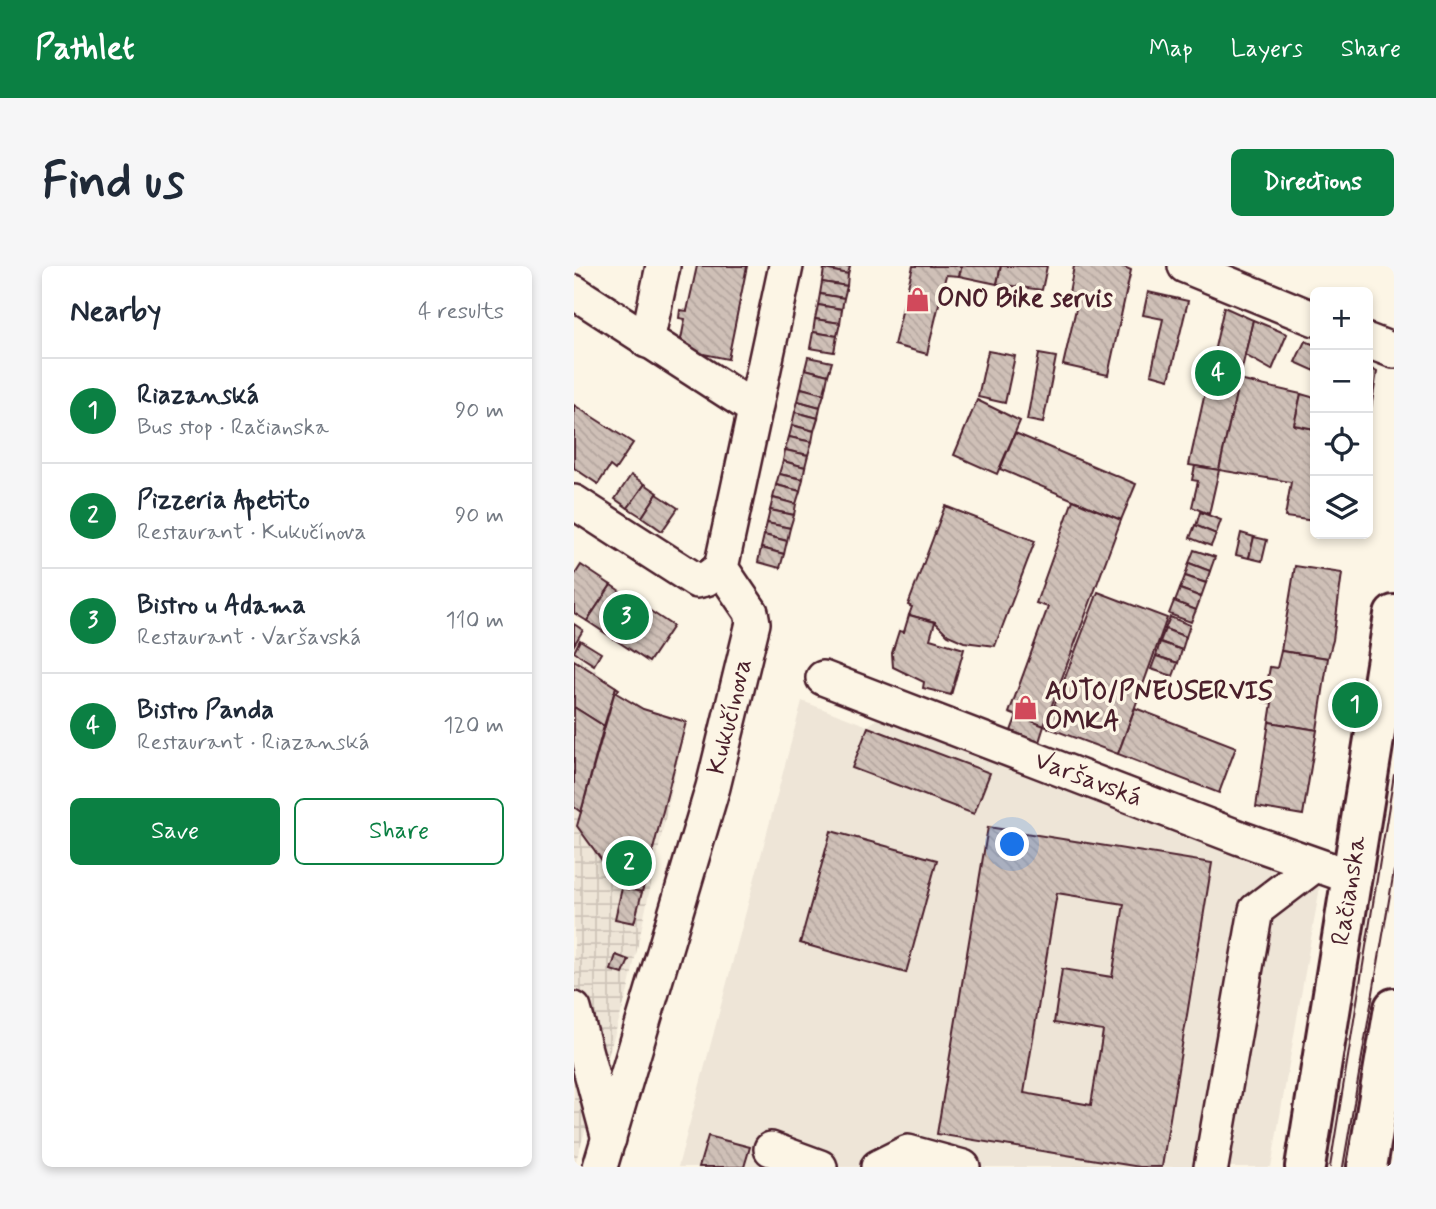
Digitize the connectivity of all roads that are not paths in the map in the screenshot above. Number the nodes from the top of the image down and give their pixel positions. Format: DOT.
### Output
graph roads {
  1 [pos="663,266"];
  2 [pos="786,266"];
  3 [pos="1185,266"];
  4 [pos="1259,281"];
  5 [pos="574,292"];
  6 [pos="1310,316"];
  7 [pos="647,341"];
  8 [pos="1373,343"];
  9 [pos="1394,351"];
  10 [pos="755,409"];
  11 [pos="574,502"];
  12 [pos="721,568"];
  13 [pos="1394,615"];
  14 [pos="823,678"];
  15 [pos="1315,865"];
  16 [pos="1354,878"];
  17 [pos="1394,1007"];
  18 [pos="574,1009"];
  19 [pos="771,1149"];
  20 [pos="605,1153"];
  21 [pos="820,1167"];
  22 [pos="878,1167"];
  23 [pos="963,1167"];
  24 [pos="1210,1167"];
  25 [pos="1305,1167"];
  26 [pos="1367,1167"];
  1 -- 7 [label="street"];
  2 -- 10 [label="street"];
  3 -- 4 [label="street"];
  4 -- 6 [label="street"];
  5 -- 7 [label="street"];
  7 -- 10 [label="street"];
  8 -- 9 [label="street"];
  10 -- 12 [label="street"];
  11 -- 12 [label="street"];
  12 -- 20 [label="street, Kukučínova"];
  13 -- 16 [label="main road, Račianska"];
  14 -- 15 [label="street, Varšavská"];
  15 -- 16 [label="street, Varšavská"];
  15 -- 24 [label="street"];
  16 -- 25 [label="main road, Račianska"];
  17 -- 26 [label="main road"];
  18 -- 20 [label="street"];
  19 -- 21 [label="street"];
  22 -- 23 [label="street"];
}
